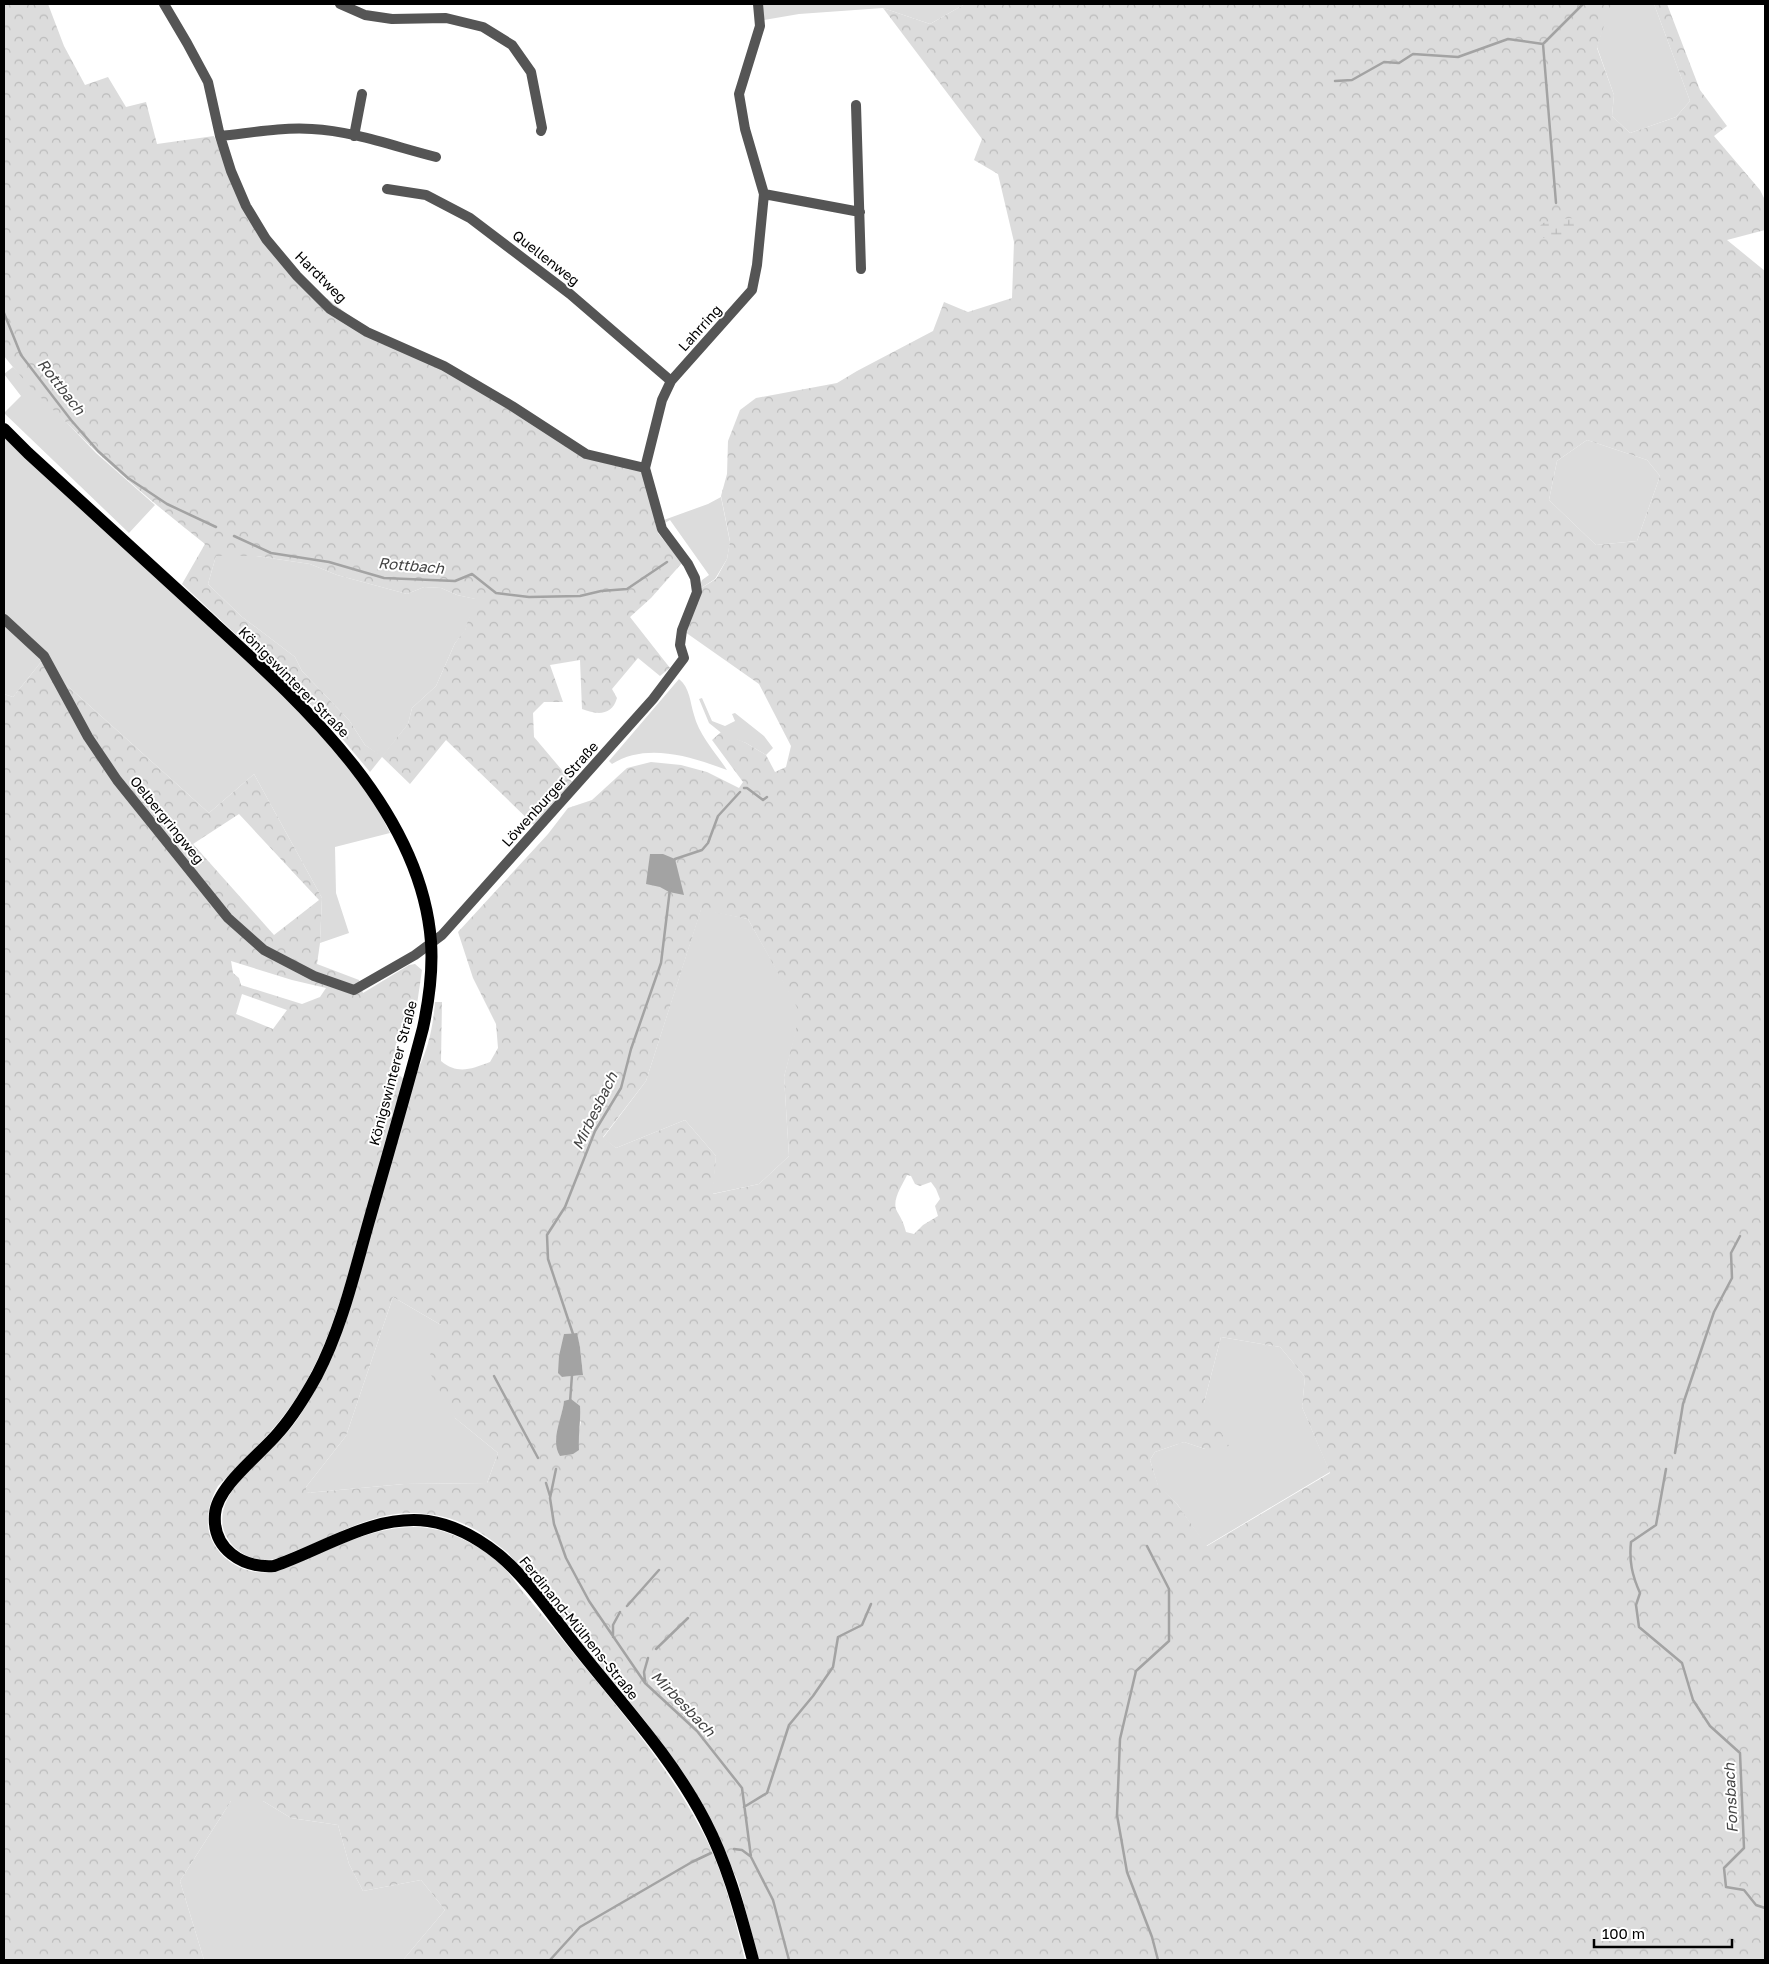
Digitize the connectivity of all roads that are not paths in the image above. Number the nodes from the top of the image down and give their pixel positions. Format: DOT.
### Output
graph roads {
  1 [pos="164,4"];
  2 [pos="340,4"];
  3 [pos="758,4"];
  4 [pos="362,94"];
  5 [pos="856,105"];
  6 [pos="541,131"];
  7 [pos="220,136"];
  8 [pos="354,136"];
  9 [pos="436,157"];
  10 [pos="387,189"];
  11 [pos="764,194"];
  12 [pos="860,212"];
  13 [pos="861,269"];
  14 [pos="671,381"];
  15 [pos="4,428"];
  16 [pos="645,468"];
  17 [pos="4,619"];
  18 [pos="684,658"];
  19 [pos="431,944"];
  20 [pos="354,990"];
  21 [pos="383,1174"];
  22 [pos="753,1960"];
  1 -- 7 [label="street, Hardtweg"];
  2 -- 6 [label="street"];
  3 -- 11 [label="street, Lahrring"];
  4 -- 8 [label="street"];
  5 -- 12 [label="street"];
  7 -- 8 [label="street"];
  7 -- 16 [label="street, Hardtweg"];
  8 -- 9 [label="street"];
  10 -- 14 [label="street, Quellenweg"];
  11 -- 12 [label="street"];
  11 -- 14 [label="street, Lahrring"];
  12 -- 13 [label="street"];
  14 -- 16 [label="street, Lahrring"];
  15 -- 19 [label="main road, Königswinterer Straße"];
  16 -- 18 [label="street, Lahrring"];
  17 -- 20 [label="street, Oelbergringweg"];
  18 -- 19 [label="street, Löwenburger Straße"];
  19 -- 20 [label="street, Löwenburger Straße"];
  19 -- 21 [label="main road, Königswinterer Straße"];
  21 -- 22 [label="main road, Ferdinand-Mülhens-Straße"];
}
